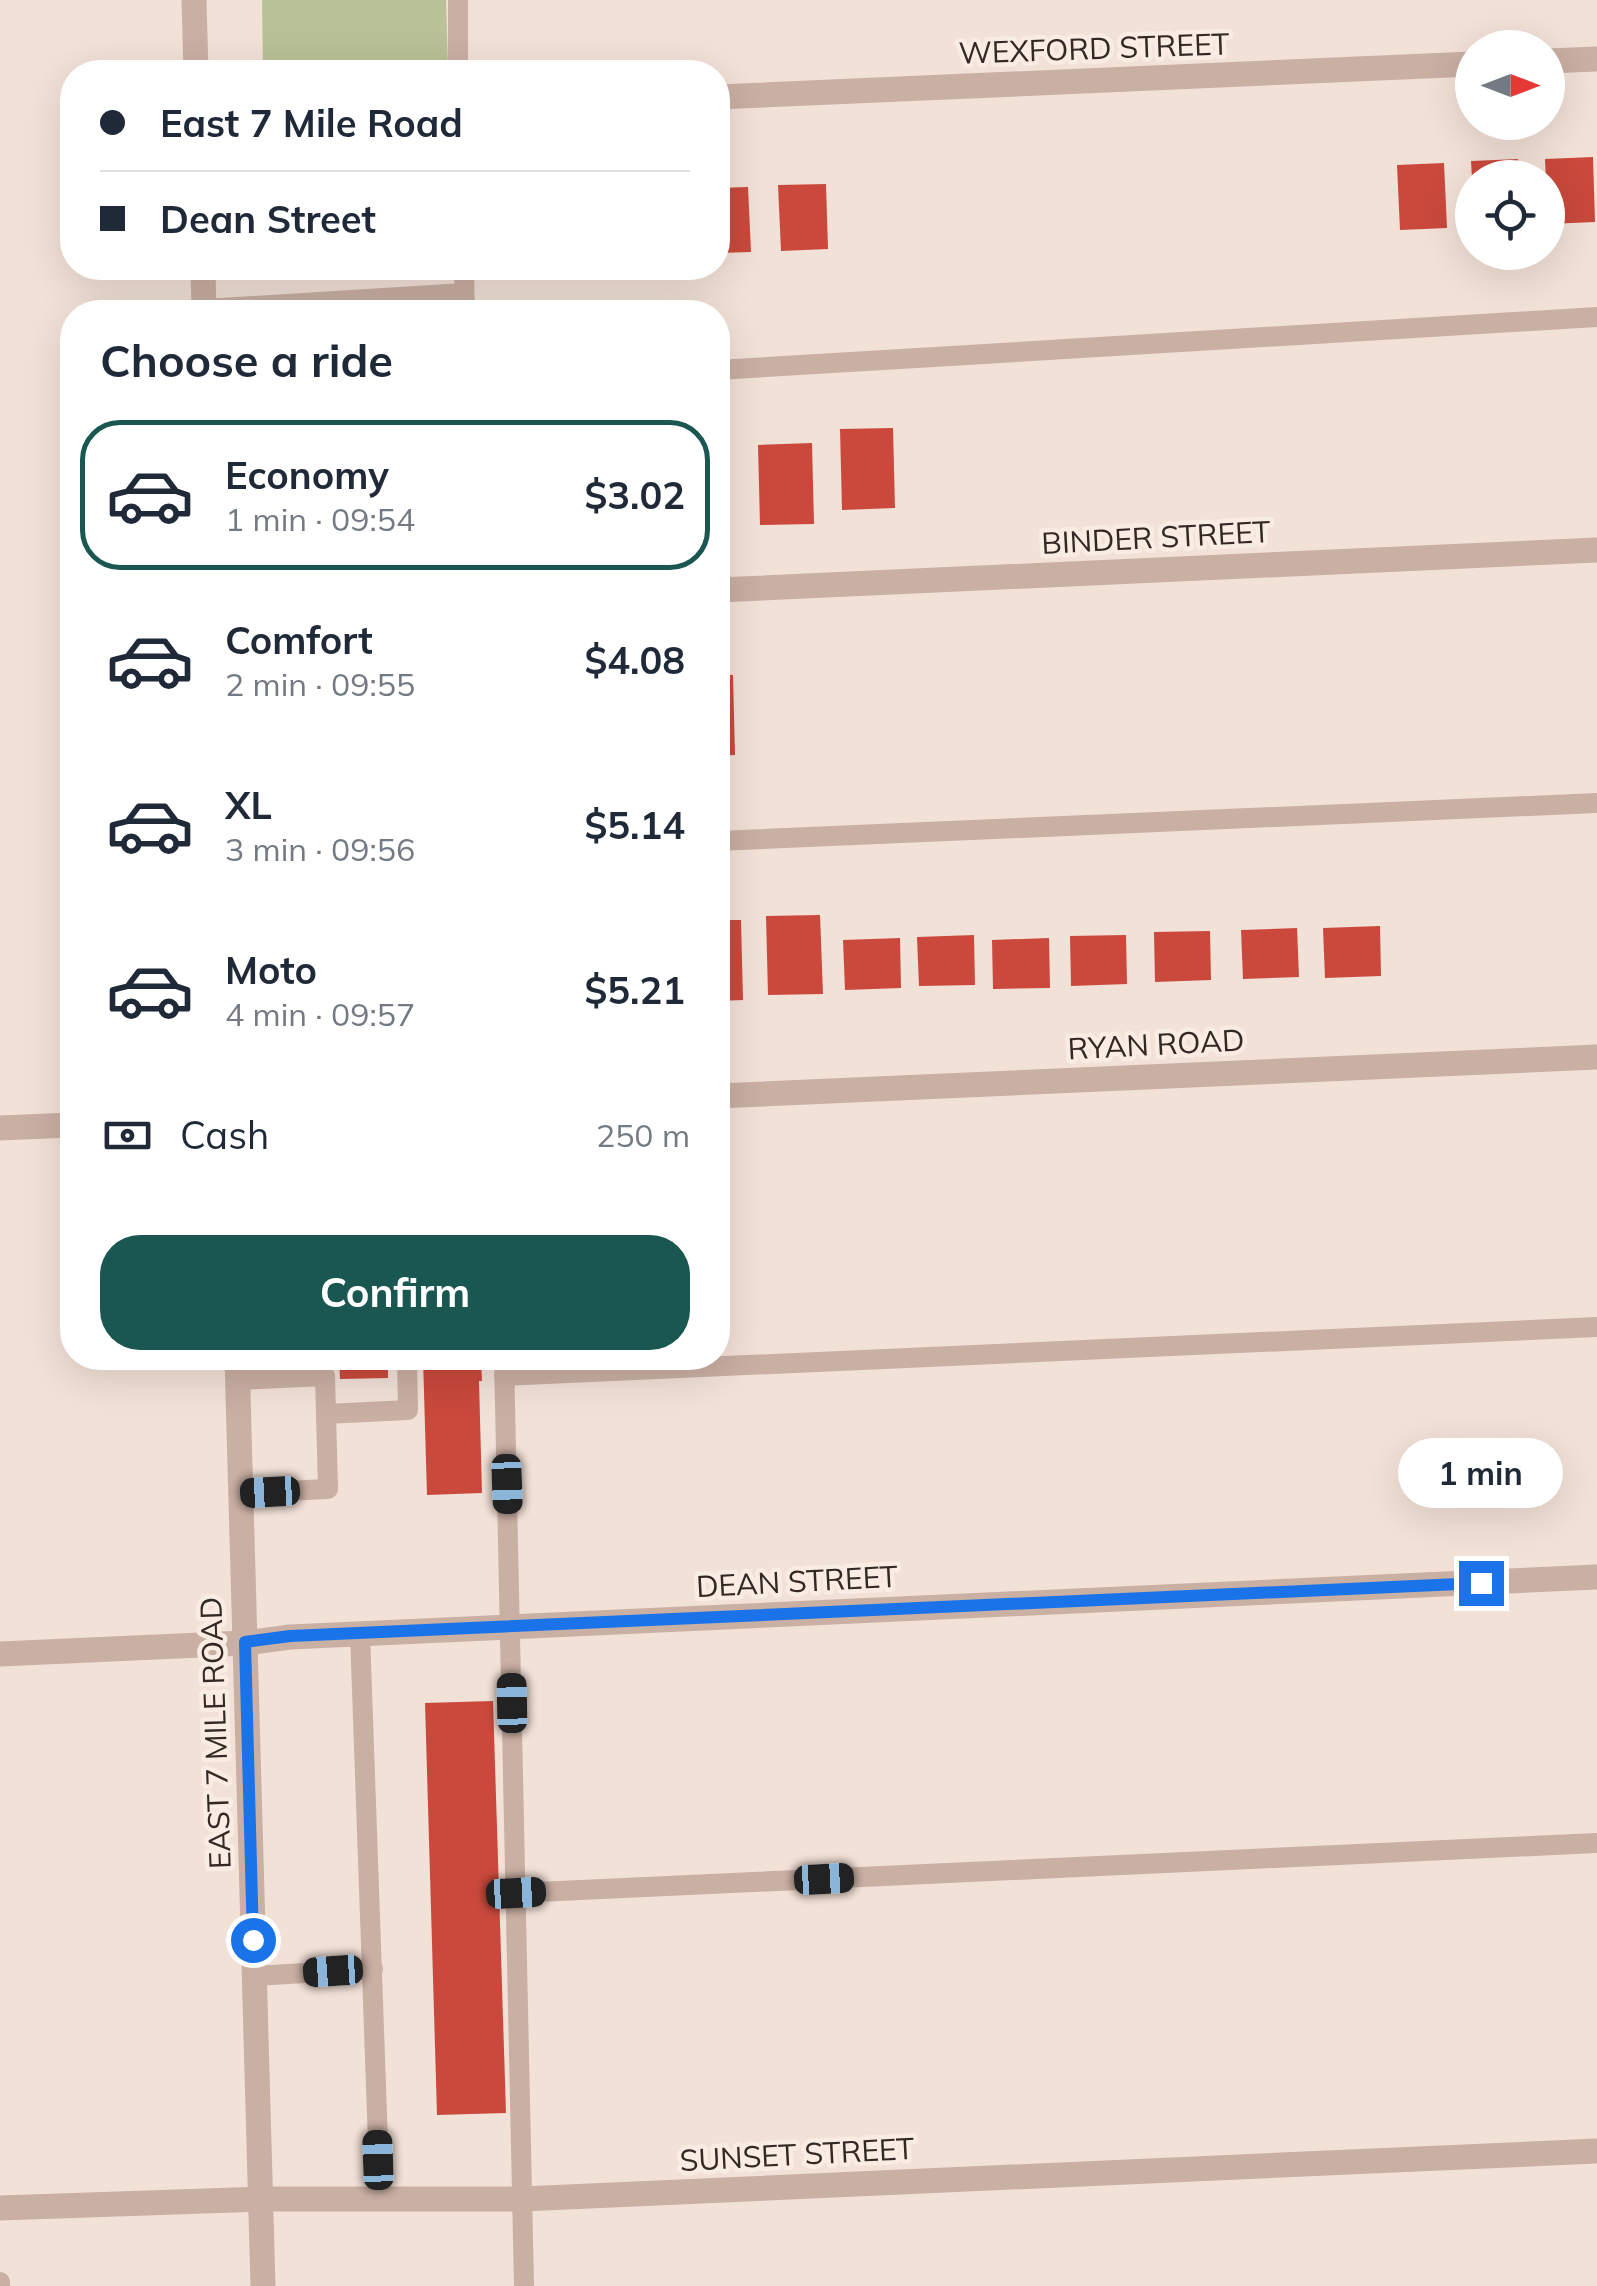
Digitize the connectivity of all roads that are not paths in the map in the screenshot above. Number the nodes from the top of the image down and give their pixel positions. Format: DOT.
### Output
graph roads {
  1 [pos="194,0"];
  2 [pos="458,0"];
  3 [pos="1597,59"];
  4 [pos="196,60"];
  5 [pos="458,60"];
  6 [pos="1565,60"];
  7 [pos="1455,65"];
  8 [pos="730,96"];
  9 [pos="1597,318"];
  10 [pos="730,369"];
  11 [pos="1597,550"];
  12 [pos="730,589"];
  13 [pos="1597,803"];
  14 [pos="730,840"];
  15 [pos="1597,1057"];
  16 [pos="730,1095"];
  17 [pos="60,1126"];
  18 [pos="0,1128"];
  19 [pos="1597,1327"];
  20 [pos="730,1359"];
  21 [pos="237,1370"];
  22 [pos="325,1370"];
  23 [pos="407,1370"];
  24 [pos="504,1370"];
  25 [pos="326,1414"];
  26 [pos="241,1493"];
  27 [pos="1597,1577"];
  28 [pos="511,1626"];
  29 [pos="360,1634"];
  30 [pos="245,1642"];
  31 [pos="0,1654"];
  32 [pos="1597,1843"];
  33 [pos="516,1893"];
  34 [pos="373,1968"];
  35 [pos="254,1976"];
  36 [pos="1597,2152"];
  37 [pos="380,2198"];
  38 [pos="522,2198"];
  39 [pos="260,2199"];
  40 [pos="0,2208"];
  41 [pos="263,2286"];
  42 [pos="524,2286"];
  1 -- 4 [label="street"];
  2 -- 5 [label="lane"];
  3 -- 6 [label="street"];
  7 -- 8 [label="street, WEXFORD STREET"];
  9 -- 10 [label="lane"];
  11 -- 12 [label="street, BINDER STREET"];
  13 -- 14 [label="lane"];
  15 -- 16 [label="street, RYAN ROAD"];
  17 -- 18 [label="street"];
  19 -- 20 [label="lane"];
  21 -- 26 [label="street, EAST 7 MILE ROAD"];
  22 -- 25 [label="lane"];
  23 -- 25 [label="lane"];
  24 -- 28 [label="lane"];
  25 -- 26 [label="lane"];
  26 -- 30 [label="street, EAST 7 MILE ROAD"];
  27 -- 28 [label="street, DEAN STREET"];
  28 -- 29 [label="street, DEAN STREET"];
  28 -- 33 [label="lane"];
  29 -- 30 [label="street, DEAN STREET"];
  29 -- 34 [label="lane"];
  30 -- 31 [label="street, DEAN STREET"];
  30 -- 35 [label="street, EAST 7 MILE ROAD"];
  32 -- 33 [label="lane"];
  33 -- 38 [label="lane"];
  34 -- 35 [label="lane"];
  34 -- 37 [label="lane"];
  35 -- 39 [label="street, EAST 7 MILE ROAD"];
  36 -- 38 [label="street, SUNSET STREET"];
  37 -- 38 [label="street, SUNSET STREET"];
  37 -- 39 [label="street, SUNSET STREET"];
  38 -- 42 [label="lane"];
  39 -- 40 [label="street, SUNSET STREET"];
  39 -- 41 [label="street, EAST 7 MILE ROAD"];
}
